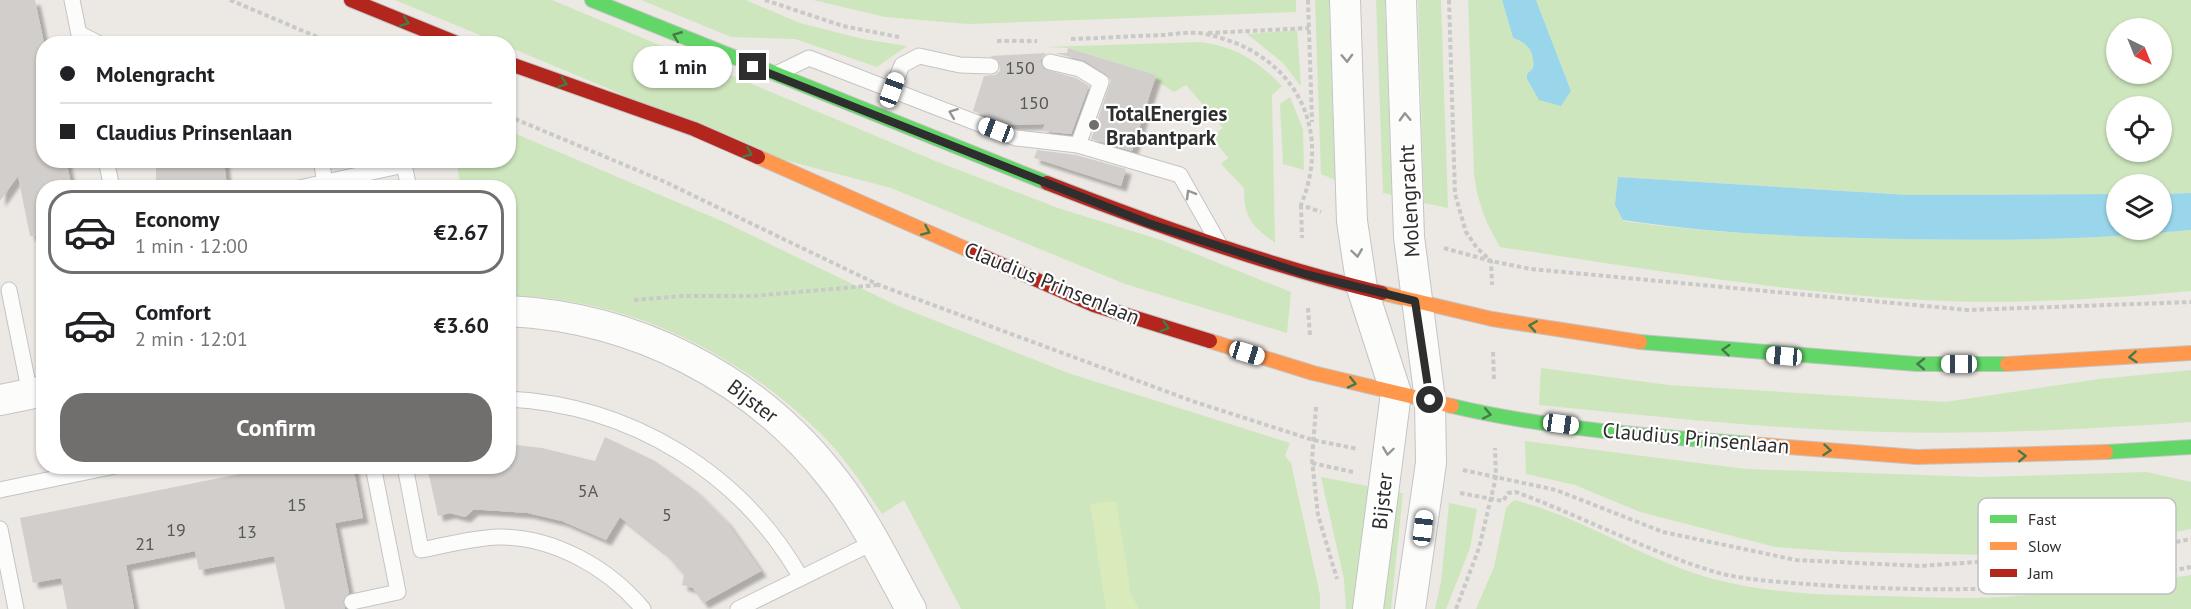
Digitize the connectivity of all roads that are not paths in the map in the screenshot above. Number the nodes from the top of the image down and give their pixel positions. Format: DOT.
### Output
graph roads {
  1 [pos="72,0"];
  2 [pos="351,0"];
  3 [pos="591,0"];
  4 [pos="1345,0"];
  5 [pos="1401,0"];
  6 [pos="79,36"];
  7 [pos="439,36"];
  8 [pos="1050,62"];
  9 [pos="516,66"];
  10 [pos="991,66"];
  11 [pos="774,75"];
  12 [pos="892,90"];
  13 [pos="1078,145"];
  14 [pos="386,168"];
  15 [pos="344,180"];
  16 [pos="1220,244"];
  17 [pos="1362,288"];
  18 [pos="9,290"];
  19 [pos="1415,301"];
  20 [pos="516,312"];
  21 [pos="2191,353"];
  22 [pos="36,388"];
  23 [pos="36,392"];
  24 [pos="1396,393"];
  25 [pos="0,400"];
  26 [pos="516,400"];
  27 [pos="1430,400"];
  28 [pos="2191,447"];
  29 [pos="2170,450"];
  30 [pos="2191,456"];
  31 [pos="77,474"];
  32 [pos="375,474"];
  33 [pos="407,474"];
  34 [pos="0,490"];
  35 [pos="0,529"];
  36 [pos="874,542"];
  37 [pos="801,578"];
  38 [pos="352,602"];
  39 [pos="16,609"];
  40 [pos="643,609"];
  41 [pos="738,609"];
  42 [pos="911,609"];
  43 [pos="1368,609"];
  44 [pos="1410,609"];
  1 -- 6 [label="lane"];
  2 -- 7 [label="main road, one-way"];
  11 -- 3 [label="main road, one-way"];
  4 -- 17 [label="street, one-way"];
  19 -- 5 [label="street, Molengracht, one-way"];
  8 -- 13 [label="lane"];
  9 -- 24 [label="main road, Claudius Prinsenlaan, one-way"];
  10 -- 12 [label="lane"];
  11 -- 12 [label="lane"];
  11 -- 16 [label="main road"];
  13 -- 12 [label="lane, one-way"];
  16 -- 13 [label="lane, one-way"];
  14 -- 15 [label="lane"];
  16 -- 17 [label="main road"];
  17 -- 19 [label="main road"];
  17 -- 24 [label="street"];
  18 -- 22 [label="lane"];
  21 -- 19 [label="main road, one-way"];
  19 -- 27 [label="street, Molengracht"];
  20 -- 36 [label="street, Bijster"];
  23 -- 25 [label="street"];
  24 -- 27 [label="main road, Claudius Prinsenlaan"];
  24 -- 43 [label="street, Bijster, one-way"];
  26 -- 37 [label="lane"];
  27 -- 29 [label="main road, Claudius Prinsenlaan, one-way"];
  27 -- 44 [label="street, Bijster"];
  28 -- 29 [label="main road, Claudius Prinsenlaan"];
  29 -- 30 [label="lane"];
  31 -- 34 [label="lane"];
  32 -- 38 [label="lane"];
  33 -- 40 [label="lane"];
  35 -- 39 [label="lane"];
  36 -- 37 [label="lane"];
  36 -- 42 [label="street, Bijster"];
  37 -- 41 [label="lane"];
}
